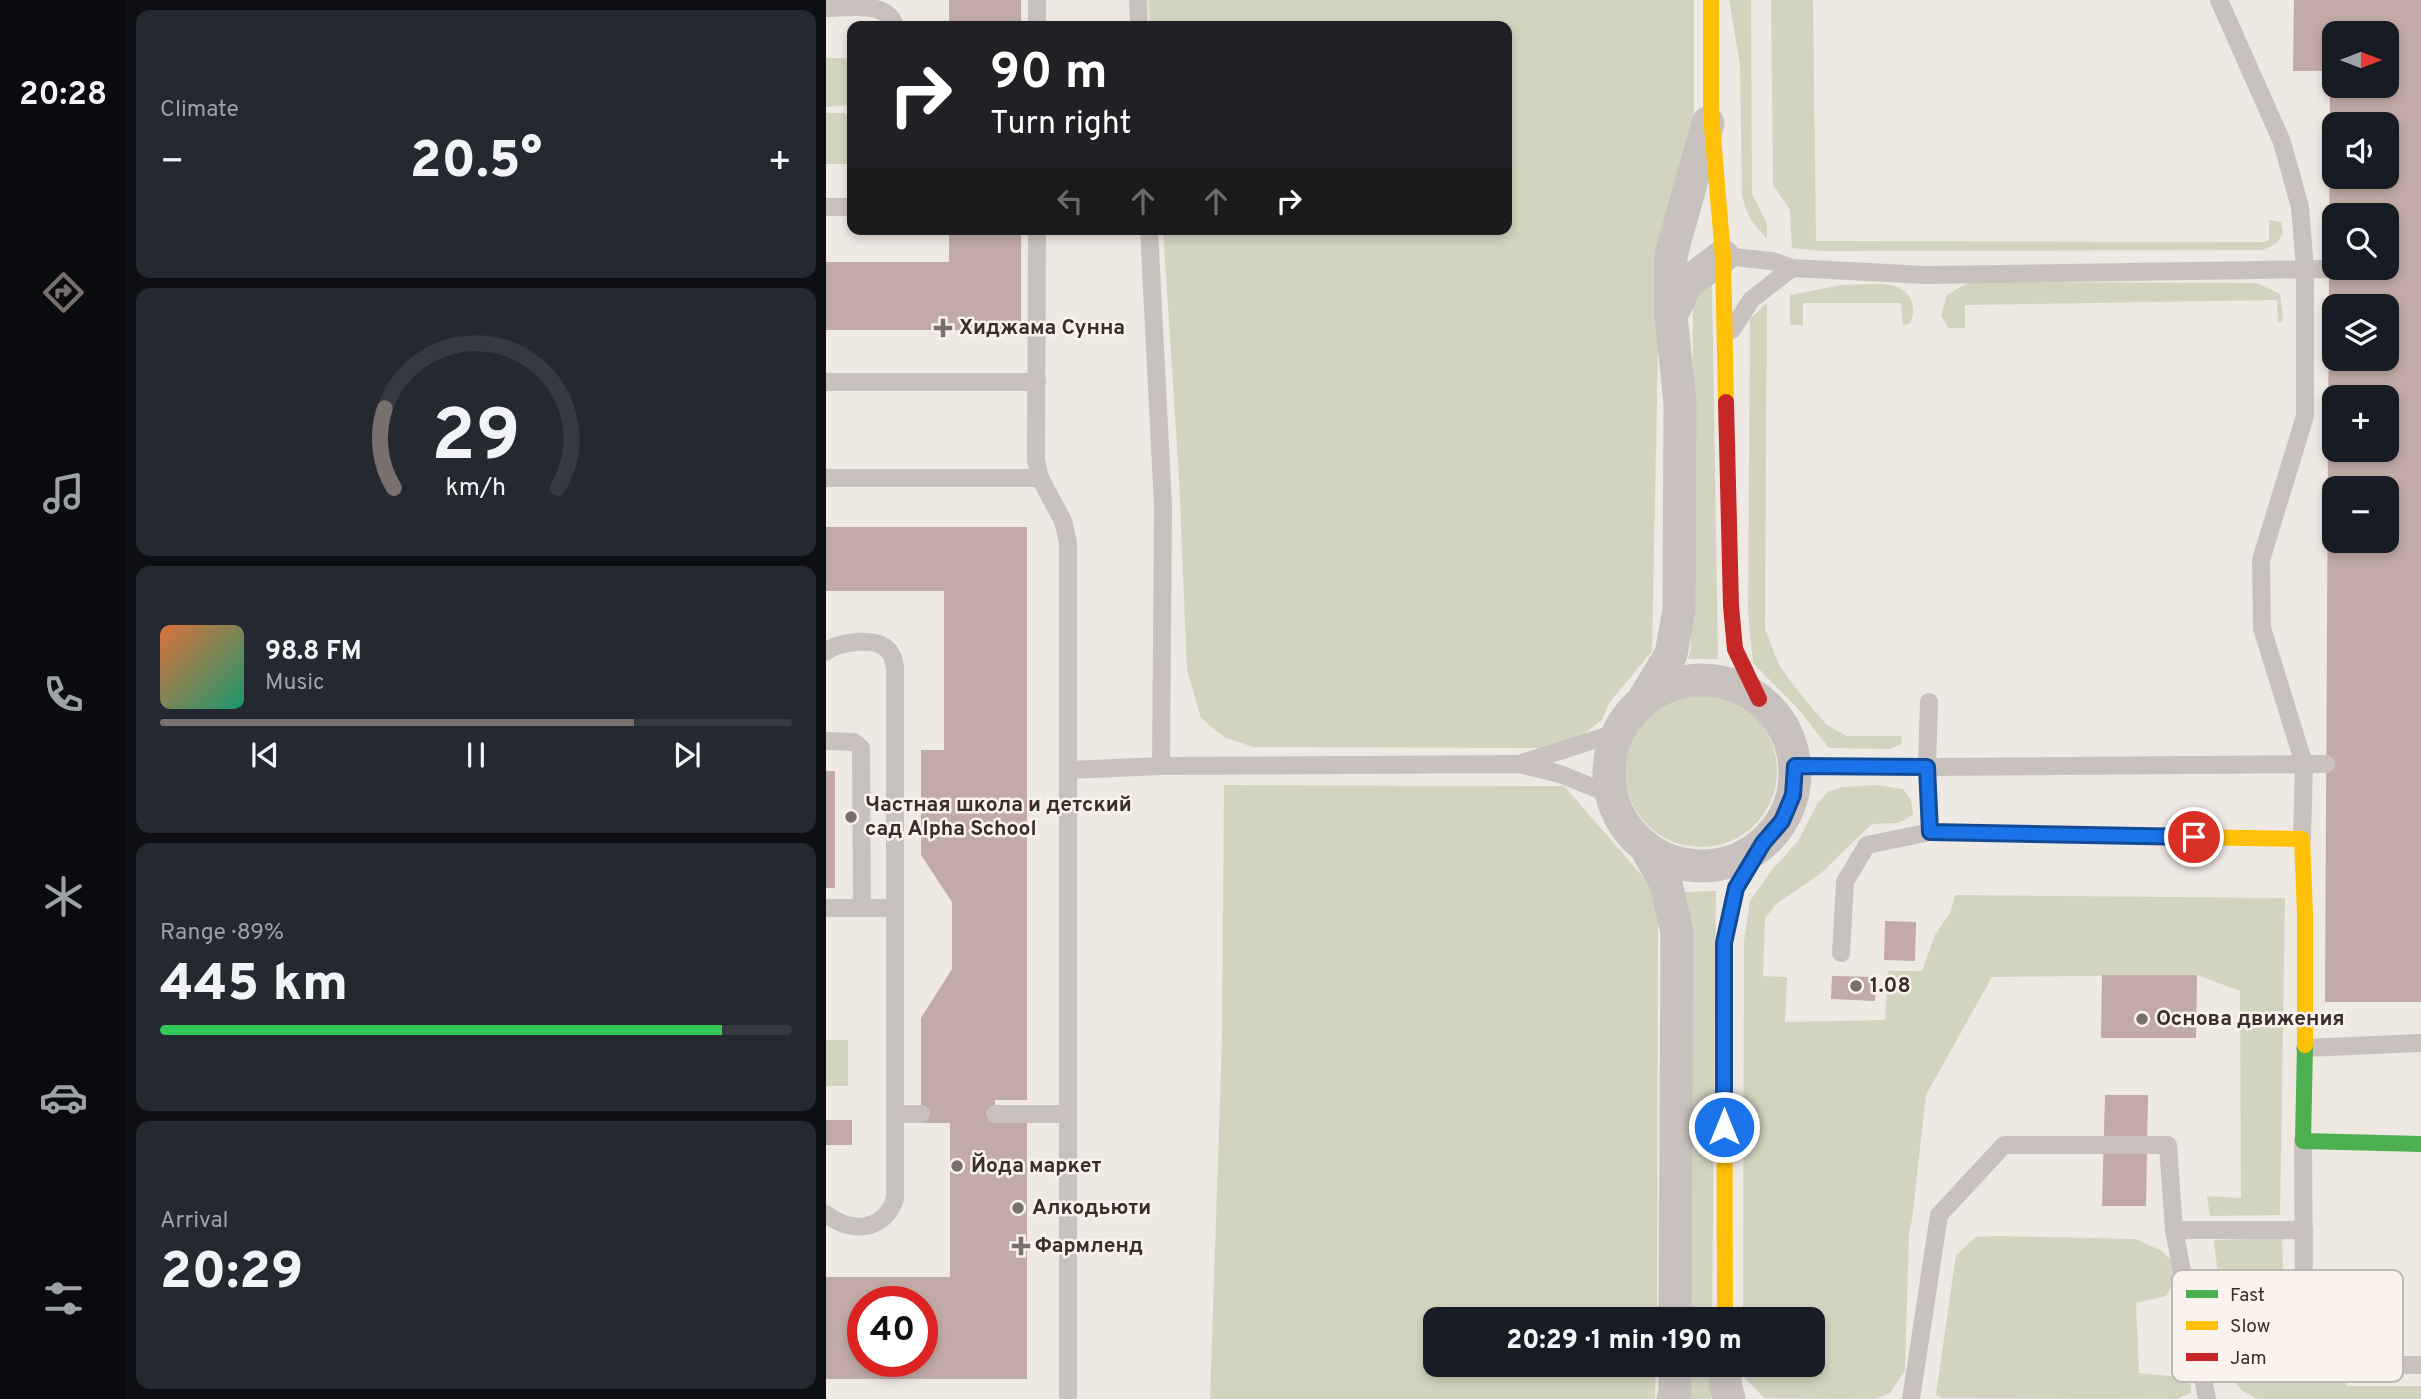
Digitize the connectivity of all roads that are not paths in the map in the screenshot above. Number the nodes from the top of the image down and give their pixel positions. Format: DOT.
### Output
graph roads {
  1 [pos="1037,0"];
  2 [pos="1138,0"];
  3 [pos="1711,0"];
  4 [pos="2219,0"];
  5 [pos="826,8"];
  6 [pos="893,21"];
  7 [pos="1037,21"];
  8 [pos="1139,21"];
  9 [pos="1711,113"];
  10 [pos="826,207"];
  11 [pos="847,207"];
  12 [pos="1037,235"];
  13 [pos="1149,235"];
  14 [pos="1723,256"];
  15 [pos="1792,268"];
  16 [pos="2305,269"];
  17 [pos="2322,269"];
  18 [pos="1671,315"];
  19 [pos="1724,343"];
  20 [pos="826,382"];
  21 [pos="1037,382"];
  22 [pos="826,478"];
  23 [pos="1040,478"];
  24 [pos="826,652"];
  25 [pos="1759,699"];
  26 [pos="1642,702"];
  27 [pos="1929,702"];
  28 [pos="1619,732"];
  29 [pos="826,741"];
  30 [pos="1519,764"];
  31 [pos="2304,764"];
  32 [pos="2326,764"];
  33 [pos="1161,766"];
  34 [pos="1795,766"];
  35 [pos="1927,767"];
  36 [pos="1068,770"];
  37 [pos="1612,795"];
  38 [pos="1930,832"];
  39 [pos="2302,839"];
  40 [pos="1763,843"];
  41 [pos="1645,846"];
  42 [pos="826,908"];
  43 [pos="862,908"];
  44 [pos="895,908"];
  45 [pos="1841,953"];
  46 [pos="2421,1043"];
  47 [pos="2305,1048"];
  48 [pos="895,1114"];
  49 [pos="921,1114"];
  50 [pos="995,1114"];
  51 [pos="1068,1114"];
  52 [pos="2303,1141"];
  53 [pos="2421,1144"];
  54 [pos="826,1214"];
  55 [pos="2174,1230"];
  56 [pos="2304,1230"];
  57 [pos="2182,1270"];
  58 [pos="2304,1270"];
  59 [pos="1675,1307"];
  60 [pos="1725,1307"];
  61 [pos="2403,1365"];
  62 [pos="2421,1365"];
  63 [pos="1675,1377"];
  64 [pos="1725,1377"];
  65 [pos="1068,1399"];
  66 [pos="1673,1399"];
  67 [pos="1729,1399"];
  68 [pos="1911,1399"];
  1 -- 7 [label="lane"];
  2 -- 8 [label="lane"];
  3 -- 9 [label="street"];
  4 -- 16 [label="lane"];
  5 -- 6 [label="lane"];
  9 -- 14 [label="street"];
  9 -- 18 [label="street"];
  10 -- 11 [label="lane"];
  12 -- 21 [label="lane"];
  13 -- 33 [label="lane"];
  14 -- 15 [label="lane"];
  14 -- 18 [label="street"];
  14 -- 19 [label="street"];
  15 -- 16 [label="lane"];
  15 -- 19 [label="lane"];
  16 -- 17 [label="lane"];
  16 -- 31 [label="lane"];
  18 -- 26 [label="street"];
  19 -- 25 [label="street"];
  20 -- 21 [label="lane"];
  21 -- 23 [label="lane"];
  22 -- 23 [label="lane"];
  23 -- 36 [label="lane"];
  24 -- 44 [label="lane"];
  25 -- 26 [label="street"];
  25 -- 34 [label="street"];
  26 -- 28 [label="street"];
  27 -- 35 [label="lane"];
  28 -- 30 [label="lane"];
  28 -- 37 [label="street"];
  29 -- 43 [label="lane"];
  30 -- 33 [label="lane"];
  30 -- 37 [label="lane"];
  31 -- 32 [label="lane"];
  31 -- 35 [label="lane"];
  31 -- 39 [label="lane"];
  33 -- 36 [label="lane"];
  34 -- 35 [label="street"];
  34 -- 40 [label="street"];
  35 -- 38 [label="street"];
  36 -- 51 [label="lane"];
  37 -- 41 [label="street"];
  38 -- 39 [label="street"];
  38 -- 45 [label="lane"];
  39 -- 47 [label="street"];
  40 -- 41 [label="street"];
  40 -- 60 [label="street"];
  41 -- 59 [label="street"];
  42 -- 43 [label="lane"];
  43 -- 44 [label="lane"];
  44 -- 48 [label="lane"];
  46 -- 47 [label="lane"];
  47 -- 52 [label="street"];
  48 -- 49 [label="lane"];
  48 -- 54 [label="lane"];
  50 -- 51 [label="lane"];
  51 -- 65 [label="lane"];
  52 -- 53 [label="street"];
  52 -- 56 [label="lane"];
  55 -- 56 [label="lane"];
  55 -- 57 [label="lane"];
  55 -- 68 [label="lane"];
  56 -- 58 [label="lane"];
  61 -- 62 [label="lane"];
  63 -- 66 [label="street"];
  64 -- 67 [label="street"];
}
